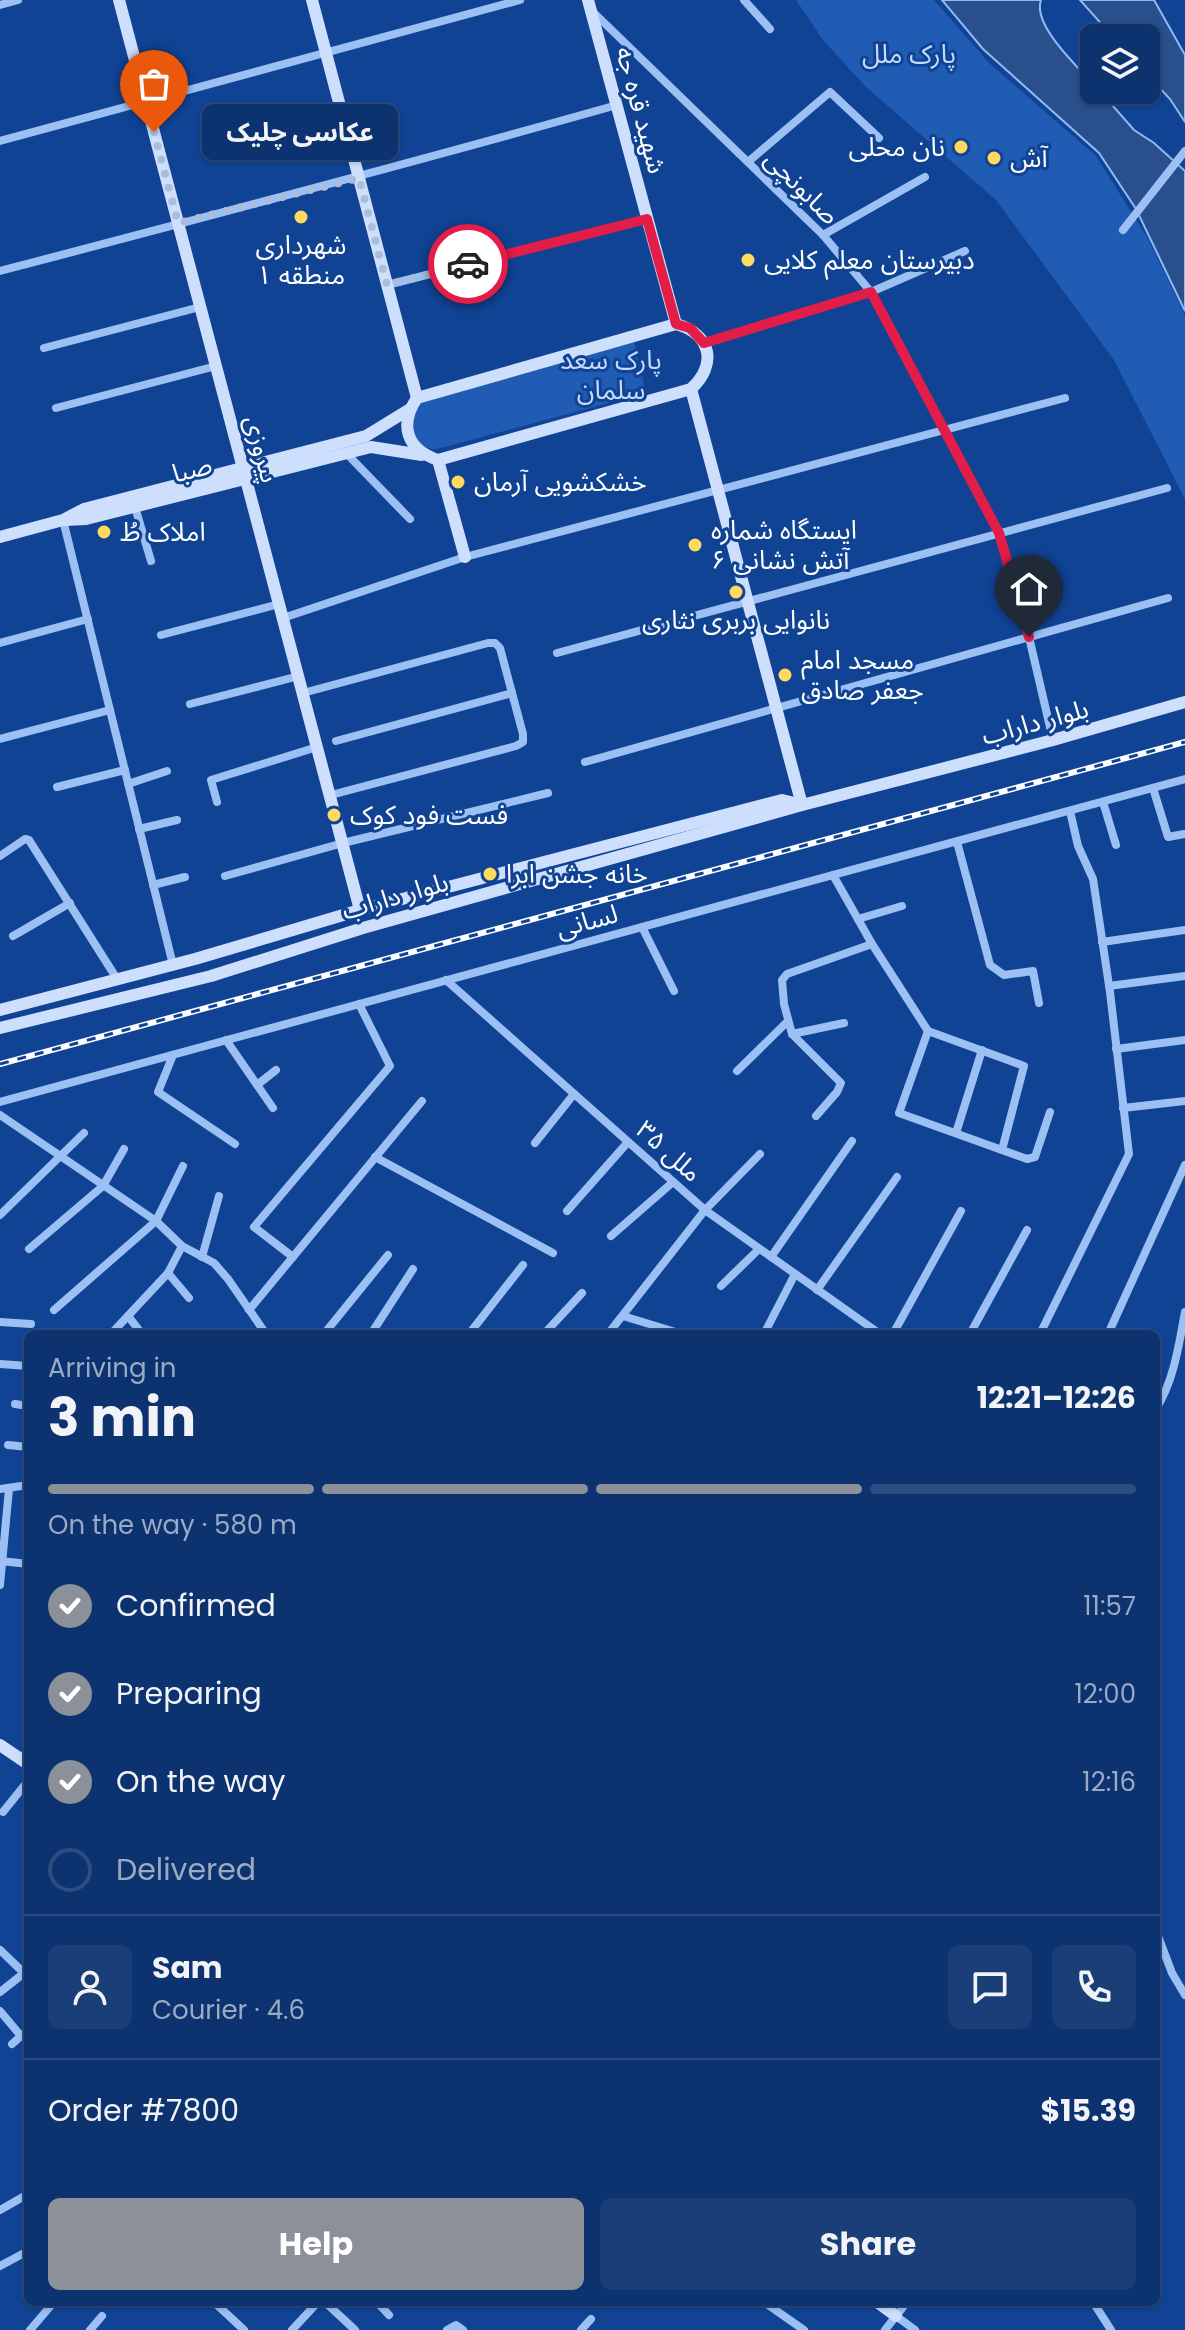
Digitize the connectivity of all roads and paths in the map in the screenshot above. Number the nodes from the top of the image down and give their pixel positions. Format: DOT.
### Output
graph roads {
  1 [pos="18,0"];
  2 [pos="119,0"];
  3 [pos="312,0"];
  4 [pos="520,0"];
  5 [pos="744,0"];
  6 [pos="0,5"];
  7 [pos="589,5"];
  8 [pos="770,29"];
  9 [pos="326,53"];
  10 [pos="146,102"];
  11 [pos="617,105"];
  12 [pos="879,138"];
  13 [pos="0,141"];
  14 [pos="1185,151"];
  15 [pos="748,162"];
  16 [pos="925,177"];
  17 [pos="359,178"];
  18 [pos="647,219"];
  19 [pos="178,223"];
  20 [pos="1123,230"];
  21 [pos="823,235"];
  22 [pos="965,251"];
  23 [pos="0,271"];
  24 [pos="387,285"];
  25 [pos="871,292"];
  26 [pos="200,307"];
  27 [pos="676,324"];
  28 [pos="704,343"];
  29 [pos="44,348"];
  30 [pos="216,366"];
  31 [pos="691,389"];
  32 [pos="1065,398"];
  33 [pos="414,404"];
  34 [pos="56,408"];
  35 [pos="945,430"];
  36 [pos="346,453"];
  37 [pos="432,458"];
  38 [pos="245,472"];
  39 [pos="1167,488"];
  40 [pos="718,491"];
  41 [pos="135,507"];
  42 [pos="410,519"];
  43 [pos="63,520"];
  44 [pos="999,533"];
  45 [pos="0,537"];
  46 [pos="465,557"];
  47 [pos="151,561"];
  48 [pos="1168,598"];
  49 [pos="748,601"];
  50 [pos="279,604"];
  51 [pos="283,618"];
  52 [pos="88,619"];
  53 [pos="161,635"];
  54 [pos="1029,637"];
  55 [pos="0,643"];
  56 [pos="557,653"];
  57 [pos="299,676"];
  58 [pos="303,693"];
  59 [pos="512,693"];
  60 [pos="190,704"];
  61 [pos="1184,704"];
  62 [pos="777,708"];
  63 [pos="110,710"];
  64 [pos="0,739"];
  65 [pos="1053,740"];
  66 [pos="336,741"];
  67 [pos="317,747"];
  68 [pos="585,762"];
  69 [pos="125,770"];
  70 [pos="167,771"];
  71 [pos="1185,779"];
  72 [pos="128,784"];
  73 [pos="57,787"];
  74 [pos="1153,788"];
  75 [pos="548,793"];
  76 [pos="331,795"];
  77 [pos="217,802"];
  78 [pos="1103,802"];
  79 [pos="802,805"];
  80 [pos="1070,811"];
  81 [pos="177,820"];
  82 [pos="139,829"];
  83 [pos="1184,834"];
  84 [pos="957,842"];
  85 [pos="343,843"];
  86 [pos="1116,845"];
  87 [pos="0,856"];
  88 [pos="833,875"];
  89 [pos="225,876"];
  90 [pos="185,877"];
  91 [pos="153,885"];
  92 [pos="70,903"];
  93 [pos="902,906"];
  94 [pos="360,910"];
  95 [pos="858,919"];
  96 [pos="642,927"];
  97 [pos="1185,930"];
  98 [pos="13,936"];
  99 [pos="1102,942"];
  100 [pos="872,944"];
  101 [pos="195,959"];
  102 [pos="173,965"];
  103 [pos="147,972"];
  104 [pos="1185,976"];
  105 [pos="117,979"];
  106 [pos="201,979"];
  107 [pos="446,980"];
  108 [pos="1109,986"];
  109 [pos="151,991"];
  110 [pos="674,991"];
  111 [pos="1039,1003"];
  112 [pos="359,1004"];
  113 [pos="0,1010"];
  114 [pos="64,1012"];
  115 [pos="788,1021"];
  116 [pos="844,1023"];
  117 [pos="0,1028"];
  118 [pos="928,1031"];
  119 [pos="792,1034"];
  120 [pos="0,1037"];
  121 [pos="226,1040"];
  122 [pos="1185,1040"];
  123 [pos="1116,1049"];
  124 [pos="982,1050"];
  125 [pos="173,1055"];
  126 [pos="276,1070"];
  127 [pos="737,1071"];
  128 [pos="257,1085"];
  129 [pos="574,1094"];
  130 [pos="422,1101"];
  131 [pos="1185,1101"];
  132 [pos="0,1102"];
  133 [pos="273,1108"];
  134 [pos="1123,1108"];
  135 [pos="1050,1112"];
  136 [pos="0,1115"];
  137 [pos="816,1116"];
  138 [pos="84,1133"];
  139 [pos="956,1133"];
  140 [pos="852,1141"];
  141 [pos="628,1142"];
  142 [pos="535,1143"];
  143 [pos="235,1144"];
  144 [pos="124,1149"];
  145 [pos="1002,1150"];
  146 [pos="760,1154"];
  147 [pos="59,1156"];
  148 [pos="375,1157"];
  149 [pos="1185,1165"];
  150 [pos="183,1166"];
  151 [pos="897,1177"];
  152 [pos="673,1182"];
  153 [pos="103,1186"];
  154 [pos="219,1196"];
  155 [pos="705,1210"];
  156 [pos="567,1211"];
  157 [pos="961,1211"];
  158 [pos="0,1215"];
  159 [pos="156,1221"];
  160 [pos="1027,1230"];
  161 [pos="611,1236"];
  162 [pos="182,1246"];
  163 [pos="29,1249"];
  164 [pos="759,1249"];
  165 [pos="553,1253"];
  166 [pos="388,1255"];
  167 [pos="202,1257"];
  168 [pos="293,1257"];
  169 [pos="771,1257"];
  170 [pos="523,1265"];
  171 [pos="413,1269"];
  172 [pos="168,1273"];
  173 [pos="795,1274"];
  174 [pos="721,1286"];
  175 [pos="817,1290"];
  176 [pos="582,1293"];
  177 [pos="189,1298"];
  178 [pos="54,1310"];
  179 [pos="249,1310"];
  180 [pos="1185,1312"];
  181 [pos="128,1316"];
  182 [pos="623,1316"];
  183 [pos="0,1322"];
  184 [pos="31,1324"];
  185 [pos="115,1330"];
  186 [pos="139,1330"];
  187 [pos="263,1330"];
  188 [pos="327,1330"];
  189 [pos="374,1330"];
  190 [pos="472,1330"];
  191 [pos="548,1330"];
  192 [pos="611,1330"];
  193 [pos="656,1330"];
  194 [pos="766,1330"];
  195 [pos="874,1330"];
  196 [pos="895,1330"];
  197 [pos="972,1330"];
  198 [pos="1042,1330"];
  199 [pos="1110,1330"];
  200 [pos="0,1364"];
  201 [pos="24,1366"];
  202 [pos="1160,1403"];
  203 [pos="15,1404"];
  204 [pos="24,1405"];
  205 [pos="8,1445"];
  206 [pos="24,1447"];
  207 [pos="24,1486"];
  208 [pos="4,1489"];
  209 [pos="2,1561"];
  210 [pos="24,1564"];
  211 [pos="0,1585"];
  212 [pos="0,1745"];
  213 [pos="24,1757"];
  214 [pos="24,1786"];
  215 [pos="3,1812"];
  216 [pos="1160,1942"];
  217 [pos="0,1950"];
  218 [pos="24,1970"];
  219 [pos="24,1975"];
  220 [pos="0,1992"];
  221 [pos="1185,1995"];
  222 [pos="0,2011"];
  223 [pos="24,2033"];
  224 [pos="12,2044"];
  225 [pos="24,2196"];
  226 [pos="0,2210"];
  227 [pos="24,2253"];
  228 [pos="0,2266"];
  229 [pos="51,2306"];
  230 [pos="218,2306"];
  231 [pos="314,2306"];
  232 [pos="329,2306"];
  233 [pos="381,2306"];
  234 [pos="770,2306"];
  235 [pos="882,2306"];
  236 [pos="904,2306"];
  237 [pos="1096,2306"];
  238 [pos="389,2315"];
  239 [pos="102,2316"];
  240 [pos="896,2316"];
  241 [pos="591,2319"];
  242 [pos="294,2329"];
  243 [pos="30,2330"];
  244 [pos="90,2330"];
  245 [pos="244,2330"];
  246 [pos="355,2330"];
  247 [pos="447,2330"];
  248 [pos="463,2330"];
  249 [pos="581,2330"];
  250 [pos="804,2330"];
  251 [pos="885,2330"];
  252 [pos="915,2330"];
  253 [pos="1111,2330"];
  1 -- 6 [label="street"];
  2 -- 10 [label="street, پیروزی"];
  3 -- 9 [label="street"];
  4 -- 9 [label="street"];
  5 -- 8 [label="street"];
  7 -- 11 [label="street, شهید قره جه"];
  7 -- 15 [label="street, صابونچی"];
  9 -- 10 [label="street"];
  9 -- 17 [label="street"];
  10 -- 13 [label="street"];
  10 -- 19 [label="street, پیروزی"];
  11 -- 17 [label="street"];
  11 -- 18 [label="street, شهید قره جه"];
  12 -- 15 [label="street"];
  14 -- 20 [label="street"];
  15 -- 21 [label="street, صابونچی"];
  16 -- 21 [label="street"];
  17 -- 19 [label="street"];
  17 -- 24 [label="street"];
  18 -- 24 [label="street"];
  18 -- 27 [label="street, شهید قره جه"];
  19 -- 23 [label="street"];
  19 -- 26 [label="street, پیروزی"];
  21 -- 25 [label="street, صابونچی"];
  22 -- 25 [label="street"];
  24 -- 33 [label="street"];
  25 -- 28 [label="street"];
  25 -- 35 [label="street, صابونچی"];
  26 -- 29 [label="street"];
  26 -- 30 [label="street, پیروزی"];
  27 -- 28 [label="street"];
  27 -- 33 [label="street, صبا"];
  28 -- 31 [label="street"];
  30 -- 34 [label="street"];
  30 -- 38 [label="street, پیروزی"];
  31 -- 37 [label="street"];
  31 -- 40 [label="street"];
  32 -- 35 [label="street"];
  33 -- 37 [label="street"];
  33 -- 38 [label="street, صبا"];
  35 -- 40 [label="street"];
  35 -- 44 [label="street, صابونچی"];
  36 -- 37 [label="street, صبا"];
  36 -- 38 [label="street, صبا"];
  36 -- 42 [label="street"];
  37 -- 46 [label="street"];
  38 -- 41 [label="street, صبا"];
  38 -- 43 [label="street, صبا"];
  38 -- 50 [label="street, پیروزی"];
  39 -- 44 [label="street"];
  40 -- 46 [label="street"];
  40 -- 49 [label="street"];
  41 -- 43 [label="street, صبا"];
  41 -- 47 [label="street"];
  43 -- 45 [label="street, صبا"];
  43 -- 52 [label="street"];
  44 -- 49 [label="street"];
  44 -- 54 [label="street, صابونچی"];
  46 -- 51 [label="street"];
  48 -- 54 [label="street"];
  49 -- 56 [label="street"];
  49 -- 62 [label="street"];
  50 -- 51 [label="street, پیروزی"];
  50 -- 53 [label="street"];
  51 -- 57 [label="street, پیروزی"];
  52 -- 55 [label="street"];
  52 -- 63 [label="street"];
  54 -- 62 [label="street"];
  54 -- 65 [label="street, صابونچی"];
  57 -- 58 [label="street, پیروزی"];
  57 -- 60 [label="street"];
  58 -- 59 [label="street"];
  58 -- 67 [label="street, پیروزی"];
  59 -- 66 [label="street"];
  59 -- 76 [label="street"];
  61 -- 65 [label="street, بلوار داراب"];
  62 -- 68 [label="street"];
  62 -- 79 [label="street"];
  63 -- 64 [label="street"];
  63 -- 69 [label="street"];
  65 -- 79 [label="street, بلوار داراب"];
  67 -- 76 [label="street, پیروزی"];
  67 -- 77 [label="street"];
  69 -- 72 [label="street"];
  69 -- 73 [label="street"];
  70 -- 72 [label="street"];
  71 -- 74 [label="street, لسانی"];
  72 -- 82 [label="street"];
  74 -- 78 [label="street, لسانی"];
  74 -- 83 [label="street"];
  75 -- 85 [label="street"];
  76 -- 85 [label="street, پیروزی"];
  78 -- 80 [label="street, لسانی"];
  78 -- 86 [label="street"];
  79 -- 94 [label="street, بلوار داراب"];
  79 -- 106 [label="street, بلوار داراب"];
  80 -- 84 [label="street, لسانی"];
  80 -- 99 [label="street"];
  81 -- 82 [label="street"];
  82 -- 91 [label="street"];
  84 -- 88 [label="street, لسانی"];
  84 -- 111 [label="street"];
  85 -- 89 [label="street"];
  85 -- 94 [label="street, پیروزی"];
  87 -- 92 [label="street"];
  88 -- 95 [label="street"];
  88 -- 96 [label="street, لسانی"];
  90 -- 91 [label="street"];
  91 -- 102 [label="street"];
  92 -- 98 [label="street"];
  92 -- 105 [label="street"];
  93 -- 95 [label="street"];
  94 -- 101 [label="street, بلوار داراب"];
  95 -- 100 [label="street"];
  96 -- 107 [label="street, لسانی"];
  96 -- 110 [label="street"];
  97 -- 99 [label="street"];
  99 -- 108 [label="street"];
  100 -- 115 [label="street"];
  100 -- 118 [label="street"];
  101 -- 102 [label="street, بلوار داراب"];
  101 -- 106 [label="street"];
  102 -- 103 [label="street, بلوار داراب"];
  103 -- 105 [label="street, بلوار داراب"];
  103 -- 109 [label="street"];
  104 -- 108 [label="street"];
  105 -- 113 [label="street, بلوار داراب"];
  106 -- 109 [label="street, بلوار داراب"];
  107 -- 112 [label="street, لسانی"];
  107 -- 129 [label="street, ملل ۳۵"];
  108 -- 123 [label="street"];
  109 -- 114 [label="street, بلوار داراب"];
  112 -- 121 [label="street, لسانی"];
  112 -- 168 [label="street"];
  114 -- 117 [label="street, بلوار داراب"];
  114 -- 120 [label="street"];
  115 -- 119 [label="street"];
  115 -- 127 [label="street"];
  116 -- 119 [label="street"];
  118 -- 124 [label="street"];
  118 -- 139 [label="street"];
  119 -- 137 [label="street"];
  121 -- 125 [label="street, لسانی"];
  121 -- 128 [label="street"];
  122 -- 123 [label="street"];
  123 -- 134 [label="street"];
  124 -- 139 [label="street"];
  124 -- 145 [label="street"];
  125 -- 132 [label="street, لسانی"];
  125 -- 143 [label="street"];
  126 -- 128 [label="street"];
  128 -- 133 [label="street"];
  129 -- 141 [label="street, ملل ۳۵"];
  129 -- 142 [label="street"];
  130 -- 148 [label="street"];
  131 -- 134 [label="street"];
  134 -- 198 [label="street"];
  135 -- 145 [label="street"];
  136 -- 147 [label="street"];
  138 -- 147 [label="street"];
  139 -- 145 [label="street"];
  140 -- 169 [label="street"];
  141 -- 152 [label="street, ملل ۳۵"];
  141 -- 156 [label="street"];
  144 -- 153 [label="street"];
  146 -- 155 [label="street"];
  147 -- 153 [label="street"];
  147 -- 158 [label="street"];
  148 -- 165 [label="street"];
  148 -- 168 [label="street"];
  149 -- 199 [label="street"];
  150 -- 159 [label="street"];
  151 -- 175 [label="street"];
  152 -- 155 [label="street, ملل ۳۵"];
  152 -- 161 [label="street"];
  153 -- 159 [label="street"];
  153 -- 163 [label="street"];
  154 -- 167 [label="street"];
  155 -- 164 [label="street, ملل ۳۵"];
  155 -- 182 [label="street"];
  157 -- 196 [label="street"];
  159 -- 162 [label="street"];
  159 -- 178 [label="street"];
  160 -- 197 [label="street"];
  162 -- 167 [label="street"];
  162 -- 172 [label="street"];
  164 -- 169 [label="street, ملل ۳۵"];
  164 -- 174 [label="street"];
  166 -- 188 [label="street"];
  167 -- 179 [label="street"];
  168 -- 179 [label="street"];
  169 -- 173 [label="street, ملل ۳۵"];
  170 -- 190 [label="street"];
  171 -- 189 [label="street"];
  172 -- 177 [label="street"];
  172 -- 181 [label="street"];
  173 -- 175 [label="street, ملل ۳۵"];
  173 -- 194 [label="street"];
  175 -- 195 [label="street, ملل ۳۵"];
  176 -- 191 [label="street"];
  179 -- 187 [label="street"];
  180 -- 202 [label="street"];
  181 -- 185 [label="street"];
  181 -- 186 [label="street"];
  182 -- 192 [label="street"];
  182 -- 193 [label="street"];
  183 -- 184 [label="street"];
  200 -- 201 [label="street"];
  203 -- 204 [label="street"];
  205 -- 206 [label="street"];
  207 -- 208 [label="street"];
  208 -- 209 [label="street"];
  209 -- 210 [label="street"];
  209 -- 211 [label="street"];
  212 -- 213 [label="street"];
  214 -- 215 [label="street"];
  216 -- 221 [label="street"];
  217 -- 218 [label="street"];
  219 -- 220 [label="street"];
  222 -- 223 [label="street"];
  223 -- 224 [label="street"];
  225 -- 226 [label="street"];
  227 -- 228 [label="street"];
  229 -- 243 [label="street"];
  230 -- 245 [label="street"];
  231 -- 242 [label="street"];
  232 -- 246 [label="street"];
  233 -- 238 [label="street"];
  234 -- 250 [label="street"];
  235 -- 240 [label="street"];
  236 -- 240 [label="street"];
  237 -- 253 [label="street"];
  239 -- 244 [label="street"];
  240 -- 251 [label="street"];
  240 -- 252 [label="street"];
  241 -- 249 [label="street"];
  247 -- 248 [label="street"];
}
